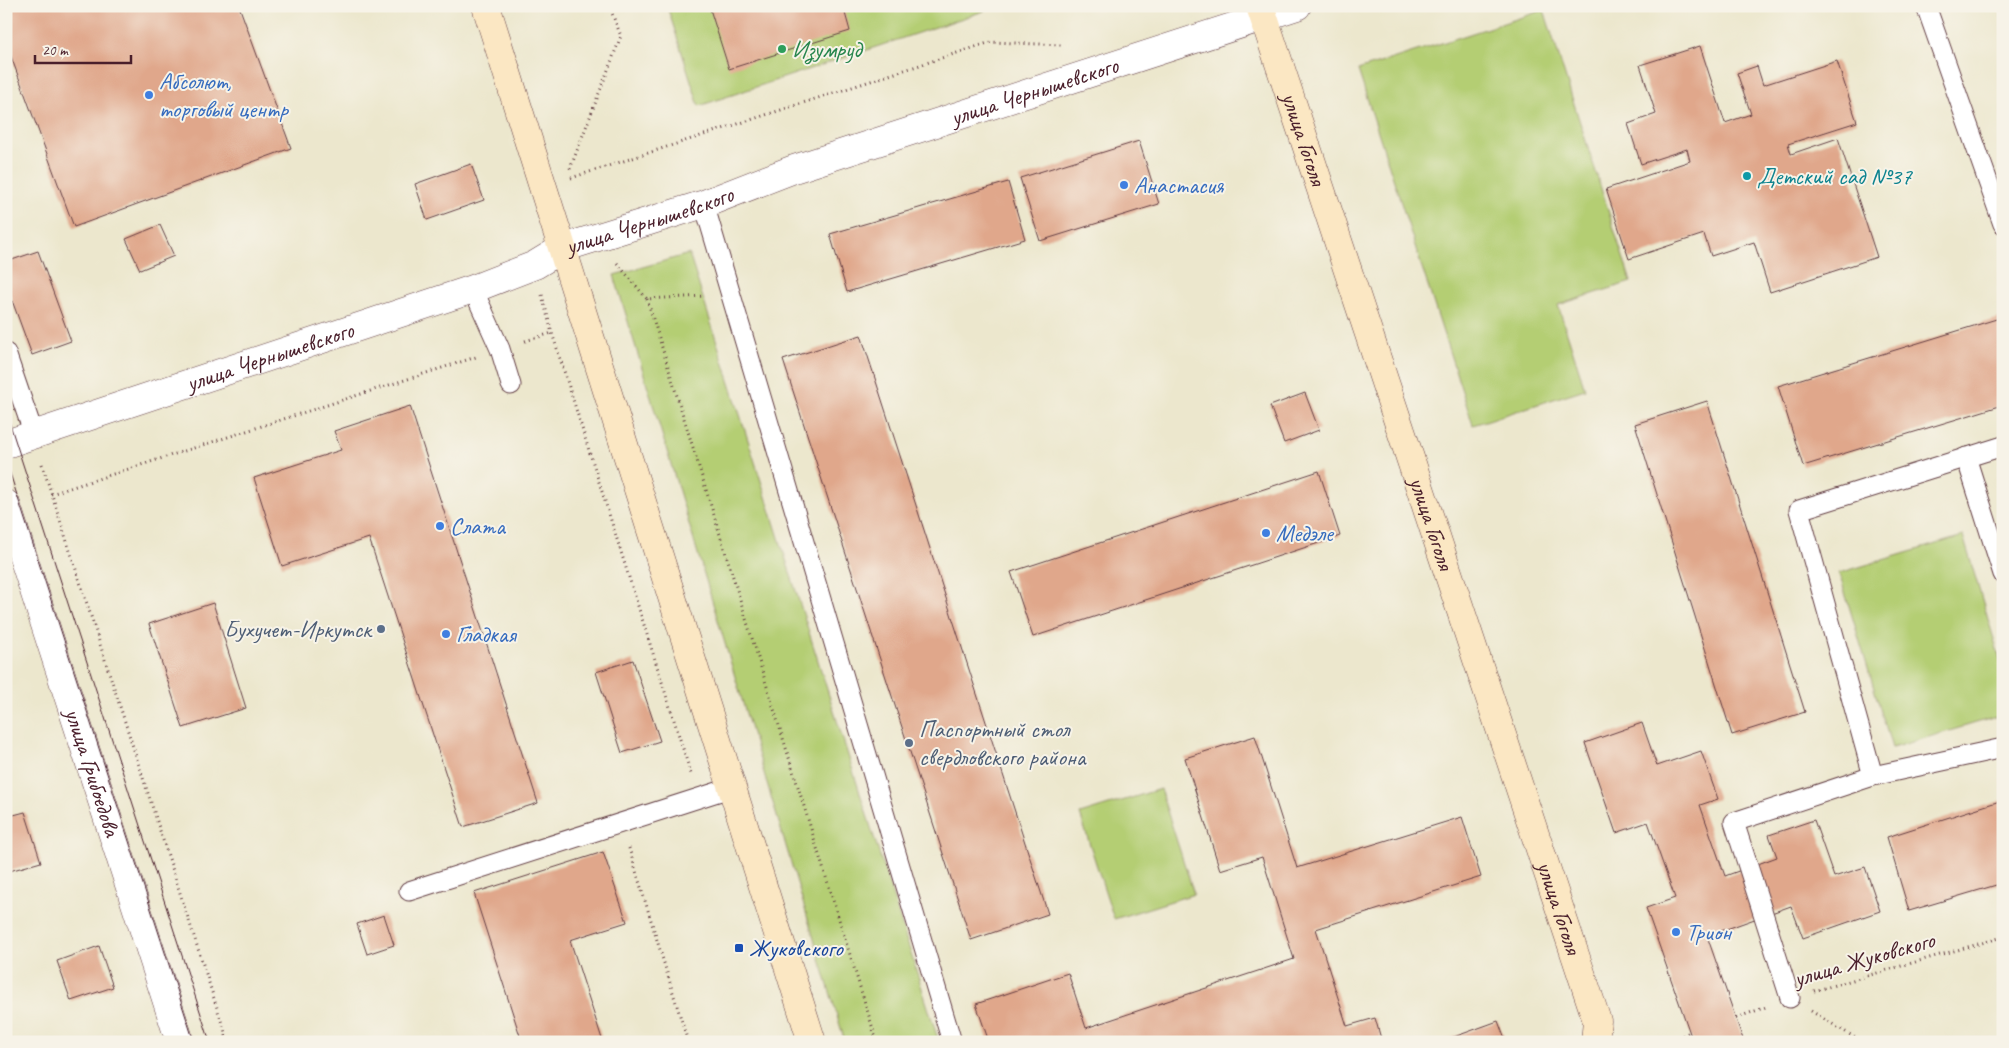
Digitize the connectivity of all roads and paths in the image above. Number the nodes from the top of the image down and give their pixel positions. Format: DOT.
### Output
graph roads {
  1 [pos="486,6"];
  2 [pos="609,6"];
  3 [pos="1298,6"];
  4 [pos="1926,6"];
  5 [pos="1262,12"];
  6 [pos="1062,45"];
  7 [pos="704,204"];
  8 [pos="2003,224"];
  9 [pos="563,248"];
  10 [pos="617,262"];
  11 [pos="535,266"];
  12 [pos="473,289"];
  13 [pos="731,295"];
  14 [pos="647,299"];
  15 [pos="552,333"];
  16 [pos="500,349"];
  17 [pos="6,353"];
  18 [pos="511,385"];
  19 [pos="34,435"];
  20 [pos="6,444"];
  21 [pos="2003,446"];
  22 [pos="1966,457"];
  23 [pos="51,494"];
  24 [pos="6,504"];
  25 [pos="2003,574"];
  26 [pos="2003,748"];
  27 [pos="1873,776"];
  28 [pos="733,788"];
  29 [pos="699,798"];
  30 [pos="621,823"];
  31 [pos="409,891"];
  32 [pos="2003,937"];
  33 [pos="1790,998"];
  34 [pos="1736,1018"];
  35 [pos="1690,1032"];
  36 [pos="180,1042"];
  37 [pos="228,1042"];
  38 [pos="688,1042"];
  39 [pos="812,1042"];
  40 [pos="876,1042"];
  41 [pos="952,1042"];
  42 [pos="1594,1042"];
  43 [pos="1669,1042"];
  44 [pos="1862,1042"];
  1 -- 9 [label="main road"];
  2 -- 6 [label="path"];
  3 -- 5 [label="street, улица Чернышевского"];
  4 -- 8 [label="lane"];
  5 -- 7 [label="street, улица Чернышевского"];
  5 -- 42 [label="main road, улица Гоголя"];
  7 -- 9 [label="street, улица Чернышевского"];
  7 -- 13 [label="lane"];
  9 -- 11 [label="street, улица Чернышевского"];
  9 -- 28 [label="main road"];
  10 -- 14 [label="path"];
  11 -- 12 [label="street, улица Чернышевского"];
  11 -- 15 [label="path"];
  12 -- 16 [label="lane"];
  12 -- 19 [label="street, улица Чернышевского"];
  13 -- 14 [label="path"];
  13 -- 41 [label="lane"];
  14 -- 40 [label="path"];
  15 -- 16 [label="path"];
  15 -- 29 [label="path"];
  16 -- 18 [label="lane"];
  16 -- 23 [label="path"];
  17 -- 19 [label="lane"];
  19 -- 20 [label="street, улица Чернышевского"];
  19 -- 23 [label="path"];
  21 -- 22 [label="lane"];
  22 -- 25 [label="lane"];
  22 -- 27 [label="lane"];
  23 -- 37 [label="path"];
  24 -- 36 [label="street, улица Грибоедова"];
  26 -- 27 [label="lane"];
  27 -- 33 [label="lane"];
  28 -- 29 [label="lane"];
  28 -- 39 [label="main road"];
  29 -- 30 [label="lane"];
  30 -- 31 [label="lane"];
  30 -- 38 [label="path"];
  32 -- 33 [label="path, улица Жуковского"];
  33 -- 34 [label="path, улица Жуковского"];
  33 -- 44 [label="path"];
  35 -- 43 [label="path"];
}
